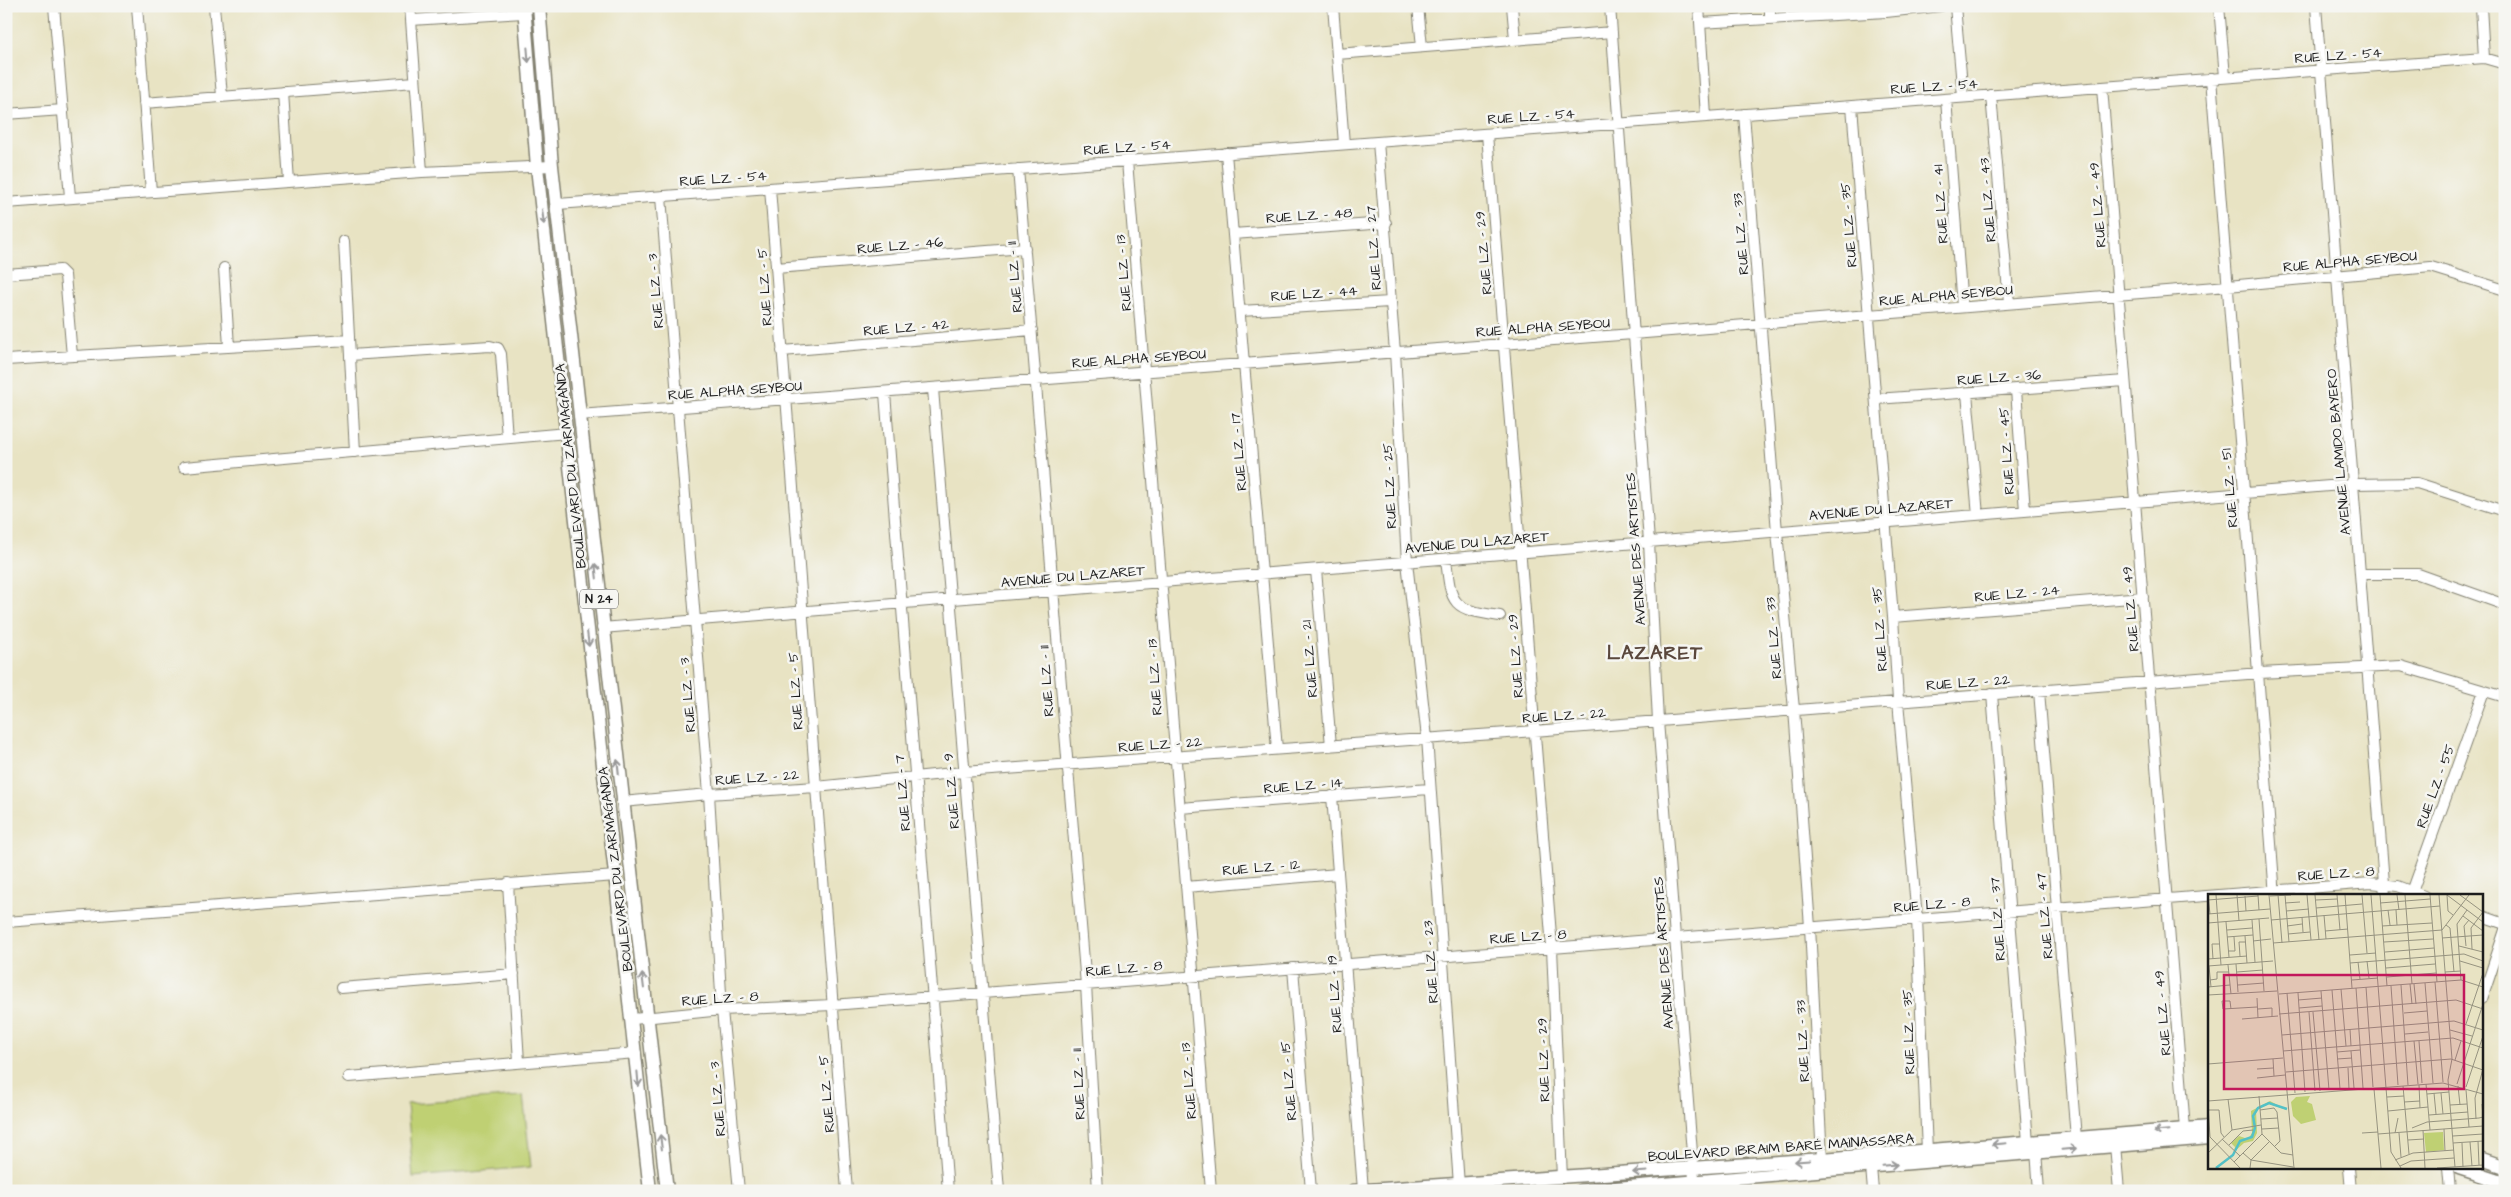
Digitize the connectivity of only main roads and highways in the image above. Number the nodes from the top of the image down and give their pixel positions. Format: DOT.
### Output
graph roads {
  1 [pos="539,6"];
  2 [pos="524,10"];
  3 [pos="2208,1127"];
  4 [pos="2208,1138"];
  5 [pos="2032,1147"];
  6 [pos="2484,1160"];
  7 [pos="2505,1167"];
  8 [pos="2465,1170"];
  9 [pos="2505,1183"];
  10 [pos="1694,1186"];
  11 [pos="1358,1190"];
  12 [pos="650,1191"];
  13 [pos="667,1191"];
  14 [pos="1580,1191"];
  13 -- 1 [label="main road, BOULEVARD DU ZARMAGANDA / N 24, one-way"];
  2 -- 12 [label="main road, BOULEVARD DU ZARMAGANDA / N 24, one-way"];
  3 -- 5 [label="main road, BOULEVARD IBRAIM BARÉ MAÏNASSARA, one-way"];
  5 -- 4 [label="main road, BOULEVARD IBRAIM BARÉ MAÏNASSARA, one-way"];
  10 -- 5 [label="main road, BOULEVARD IBRAIM BARÉ MAÏNASSARA, one-way"];
  5 -- 11 [label="main road, BOULEVARD IBRAIM BARÉ MAÏNASSARA, one-way"];
  6 -- 7 [label="main road"];
  8 -- 9 [label="main road"];
  10 -- 14 [label="main road, BOULEVARD IBRAIM BARÉ MAÏNASSARA"];
}
